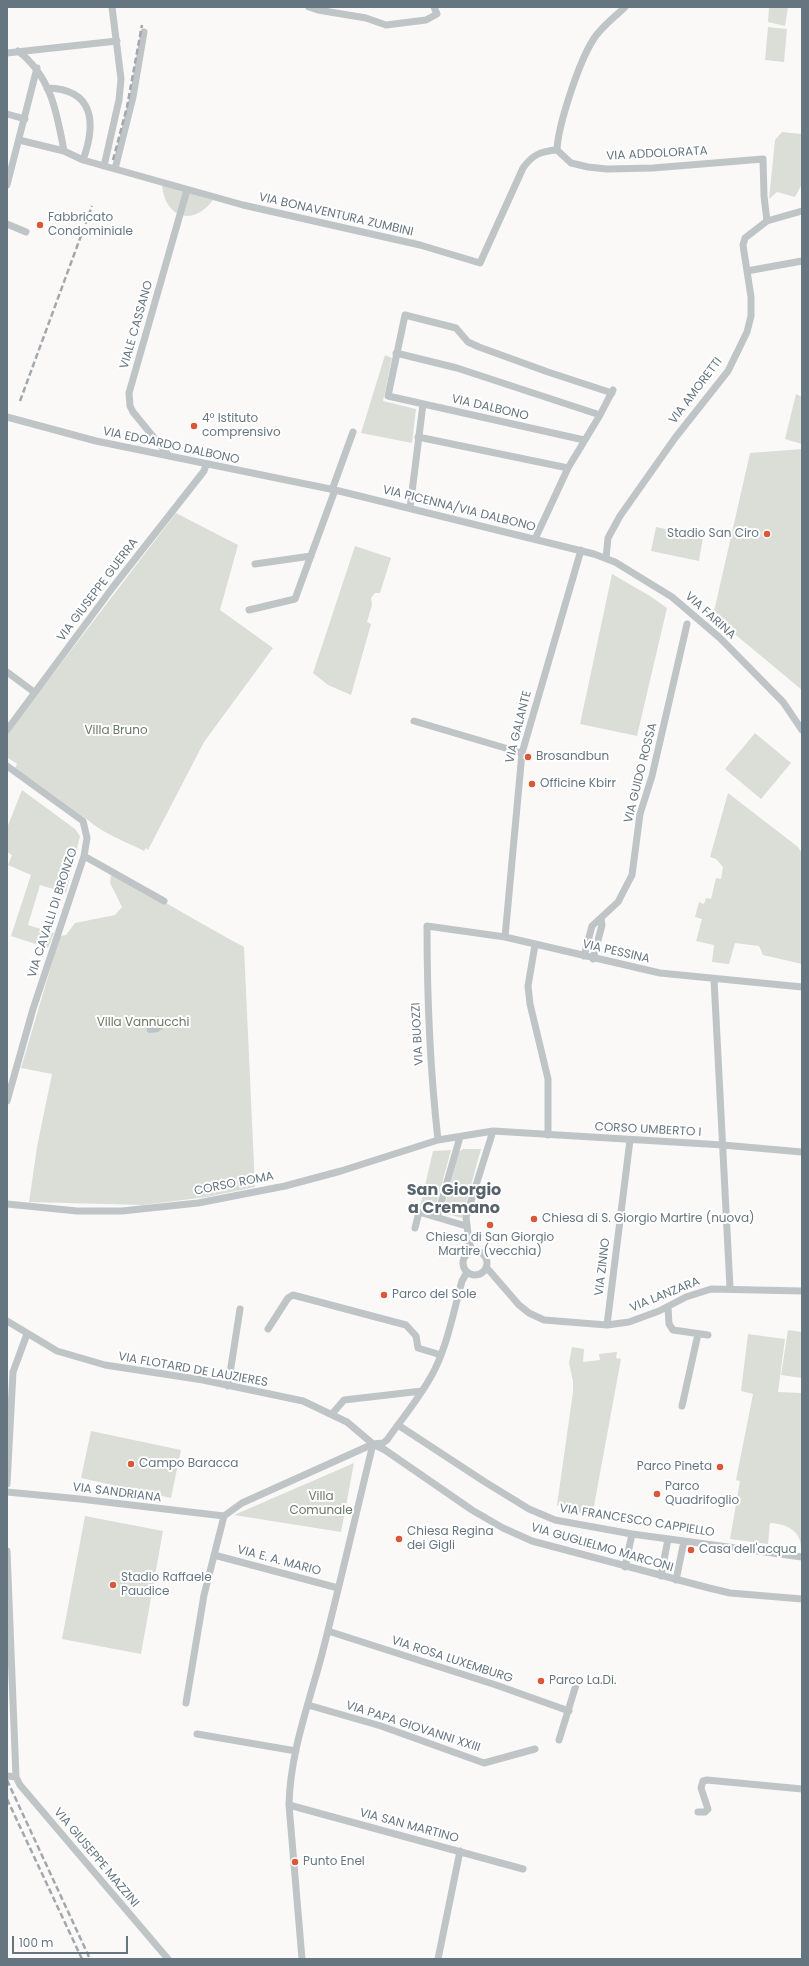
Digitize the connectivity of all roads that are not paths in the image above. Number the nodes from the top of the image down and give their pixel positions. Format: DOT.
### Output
graph roads {
  1 [pos="112,7"];
  2 [pos="309,7"];
  3 [pos="434,7"];
  4 [pos="625,7"];
  5 [pos="144,32"];
  6 [pos="117,42"];
  7 [pos="18,51"];
  8 [pos="7,53"];
  9 [pos="37,68"];
  10 [pos="47,88"];
  11 [pos="7,114"];
  12 [pos="25,119"];
  13 [pos="19,140"];
  14 [pos="557,150"];
  15 [pos="64,152"];
  16 [pos="83,160"];
  17 [pos="104,166"];
  18 [pos="9,167"];
  19 [pos="115,169"];
  20 [pos="7,185"];
  21 [pos="187,190"];
  22 [pos="802,210"];
  23 [pos="766,220"];
  24 [pos="7,224"];
  25 [pos="26,232"];
  26 [pos="802,261"];
  27 [pos="747,270"];
  28 [pos="396,353"];
  29 [pos="423,404"];
  30 [pos="600,415"];
  31 [pos="7,417"];
  32 [pos="353,432"];
  33 [pos="418,437"];
  34 [pos="584,440"];
  35 [pos="169,456"];
  36 [pos="206,465"];
  37 [pos="568,468"];
  38 [pos="333,490"];
  39 [pos="410,508"];
  40 [pos="535,539"];
  41 [pos="581,550"];
  42 [pos="311,556"];
  43 [pos="606,558"];
  44 [pos="255,564"];
  45 [pos="248,610"];
  46 [pos="687,624"];
  47 [pos="7,672"];
  48 [pos="34,692"];
  49 [pos="414,721"];
  50 [pos="7,730"];
  51 [pos="802,730"];
  52 [pos="522,753"];
  53 [pos="7,766"];
  54 [pos="84,856"];
  55 [pos="164,901"];
  56 [pos="601,918"];
  57 [pos="427,926"];
  58 [pos="505,937"];
  59 [pos="535,945"];
  60 [pos="584,956"];
  61 [pos="593,959"];
  62 [pos="714,979"];
  63 [pos="802,986"];
  64 [pos="7,1101"];
  65 [pos="493,1131"];
  66 [pos="548,1135"];
  67 [pos="460,1137"];
  68 [pos="438,1140"];
  69 [pos="630,1140"];
  70 [pos="723,1145"];
  71 [pos="802,1152"];
  72 [pos="7,1204"];
  73 [pos="437,1217"];
  74 [pos="466,1226"];
  75 [pos="415,1228"];
  76 [pos="472,1250"];
  77 [pos="487,1268"];
  78 [pos="467,1272"];
  79 [pos="730,1288"];
  80 [pos="802,1290"];
  81 [pos="668,1307"];
  82 [pos="240,1309"];
  83 [pos="7,1321"];
  84 [pos="607,1325"];
  85 [pos="268,1329"];
  86 [pos="27,1334"];
  87 [pos="698,1334"];
  88 [pos="708,1335"];
  89 [pos="441,1355"];
  90 [pos="228,1386"];
  91 [pos="422,1391"];
  92 [pos="682,1406"];
  93 [pos="332,1414"];
  94 [pos="398,1425"];
  95 [pos="373,1444"];
  96 [pos="8,1448"];
  97 [pos="7,1484"];
  98 [pos="7,1492"];
  99 [pos="224,1516"];
  100 [pos="632,1534"];
  101 [pos="668,1539"];
  102 [pos="684,1541"];
  103 [pos="7,1551"];
  104 [pos="214,1555"];
  105 [pos="802,1557"];
  106 [pos="625,1567"];
  107 [pos="661,1576"];
  108 [pos="676,1580"];
  109 [pos="338,1588"];
  110 [pos="802,1600"];
  111 [pos="328,1631"];
  112 [pos="576,1685"];
  113 [pos="186,1703"];
  114 [pos="308,1705"];
  115 [pos="568,1711"];
  116 [pos="197,1734"];
  117 [pos="559,1740"];
  118 [pos="535,1749"];
  119 [pos="296,1751"];
  120 [pos="7,1776"];
  121 [pos="16,1777"];
  122 [pos="802,1789"];
  123 [pos="289,1805"];
  124 [pos="698,1812"];
  125 [pos="460,1852"];
  126 [pos="523,1869"];
  127 [pos="168,1959"];
  128 [pos="302,1959"];
  129 [pos="438,1959"];
  1 -- 6 [label="street"];
  2 -- 3 [label="street"];
  4 -- 14 [label="street"];
  5 -- 19 [label="street"];
  6 -- 7 [label="street"];
  6 -- 17 [label="street"];
  7 -- 8 [label="street"];
  7 -- 9 [label="street"];
  9 -- 10 [label="street"];
  9 -- 12 [label="street"];
  10 -- 15 [label="street"];
  10 -- 16 [label="street"];
  11 -- 12 [label="street"];
  12 -- 13 [label="street"];
  13 -- 15 [label="street, VIA BONAVENTURA ZUMBINI"];
  13 -- 18 [label="street"];
  14 -- 21 [label="street, VIA BONAVENTURA ZUMBINI"];
  14 -- 23 [label="street, VIA ADDOLORATA"];
  15 -- 16 [label="street, VIA BONAVENTURA ZUMBINI"];
  16 -- 17 [label="street, VIA BONAVENTURA ZUMBINI"];
  17 -- 19 [label="street, VIA BONAVENTURA ZUMBINI"];
  18 -- 20 [label="street"];
  19 -- 21 [label="street, VIA BONAVENTURA ZUMBINI"];
  21 -- 35 [label="street, VIALE CASSANO"];
  22 -- 23 [label="street, VIA AMORETTI"];
  23 -- 27 [label="street, VIA AMORETTI"];
  24 -- 25 [label="street"];
  26 -- 27 [label="street"];
  27 -- 43 [label="street, VIA AMORETTI"];
  28 -- 29 [label="street, VIA DALBONO"];
  28 -- 30 [label="street"];
  28 -- 30 [label="street"];
  29 -- 33 [label="street"];
  29 -- 34 [label="street, VIA DALBONO"];
  30 -- 34 [label="street"];
  31 -- 35 [label="street, VIA EDOARDO DALBONO"];
  32 -- 38 [label="street"];
  33 -- 37 [label="street"];
  33 -- 39 [label="street"];
  34 -- 37 [label="street"];
  35 -- 36 [label="street, VIA EDOARDO DALBONO"];
  36 -- 38 [label="street, VIA EDOARDO DALBONO"];
  36 -- 48 [label="street, VIA GIUSEPPE GUERRA"];
  37 -- 40 [label="street"];
  38 -- 39 [label="street, VIA PICENNA/VIA DALBONO"];
  38 -- 42 [label="street"];
  39 -- 40 [label="street, VIA PICENNA/VIA DALBONO"];
  40 -- 41 [label="street, VIA PICENNA/VIA DALBONO"];
  41 -- 43 [label="street, VIA FARINA"];
  41 -- 52 [label="street, VIA GALANTE"];
  42 -- 44 [label="street"];
  42 -- 45 [label="street"];
  43 -- 51 [label="street, VIA FARINA"];
  46 -- 56 [label="street, VIA GUIDO ROSSA"];
  47 -- 48 [label="street"];
  48 -- 50 [label="street, VIA GIUSEPPE GUERRA"];
  49 -- 52 [label="street"];
  52 -- 58 [label="street, VIA GALANTE"];
  53 -- 54 [label="street, VIA CAVALLI DI BRONZO"];
  54 -- 55 [label="street"];
  54 -- 64 [label="street, VIA CAVALLI DI BRONZO"];
  56 -- 60 [label="street, VIA GUIDO ROSSA"];
  56 -- 61 [label="street"];
  57 -- 58 [label="street, VIA PESSINA"];
  57 -- 68 [label="street, VIA BUOZZI"];
  58 -- 59 [label="street, VIA PESSINA"];
  59 -- 60 [label="street, VIA PESSINA"];
  59 -- 66 [label="street"];
  60 -- 61 [label="street, VIA PESSINA"];
  61 -- 62 [label="street, VIA PESSINA"];
  62 -- 63 [label="street, VIA PESSINA"];
  62 -- 70 [label="street"];
  65 -- 66 [label="street, CORSO UMBERTO I"];
  65 -- 67 [label="street, CORSO UMBERTO I"];
  65 -- 74 [label="street"];
  66 -- 69 [label="street, CORSO UMBERTO I"];
  67 -- 68 [label="street, CORSO ROMA"];
  67 -- 73 [label="street"];
  68 -- 72 [label="street, CORSO ROMA"];
  69 -- 70 [label="street, CORSO UMBERTO I"];
  69 -- 84 [label="street, VIA ZINNO"];
  70 -- 71 [label="street, CORSO UMBERTO I"];
  70 -- 79 [label="street"];
  73 -- 74 [label="street"];
  73 -- 75 [label="street"];
  74 -- 76 [label="street"];
  76 -- 77 [label="street"];
  76 -- 78 [label="street"];
  77 -- 78 [label="street"];
  77 -- 84 [label="street, VIA LANZARA"];
  78 -- 89 [label="street"];
  79 -- 80 [label="street, VIA LANZARA"];
  79 -- 81 [label="street, VIA LANZARA"];
  81 -- 84 [label="street, VIA LANZARA"];
  81 -- 87 [label="street"];
  82 -- 90 [label="street"];
  83 -- 86 [label="street, VIA FLOTARD DE LAUZIERES"];
  85 -- 89 [label="street"];
  86 -- 90 [label="street, VIA FLOTARD DE LAUZIERES"];
  86 -- 96 [label="street"];
  87 -- 88 [label="street"];
  87 -- 92 [label="street"];
  89 -- 91 [label="street"];
  90 -- 93 [label="street, VIA FLOTARD DE LAUZIERES"];
  91 -- 93 [label="street"];
  91 -- 94 [label="street"];
  93 -- 95 [label="street, VIA FLOTARD DE LAUZIERES"];
  94 -- 95 [label="street"];
  94 -- 100 [label="street, VIA FRANCESCO CAPPIELLO"];
  95 -- 99 [label="street"];
  95 -- 106 [label="street, VIA GUGLIELMO MARCONI"];
  95 -- 109 [label="street"];
  96 -- 97 [label="street"];
  98 -- 99 [label="street, VIA SANDRIANA"];
  99 -- 104 [label="street"];
  100 -- 101 [label="street, VIA FRANCESCO CAPPIELLO"];
  100 -- 106 [label="street"];
  101 -- 102 [label="street, VIA FRANCESCO CAPPIELLO"];
  101 -- 107 [label="street"];
  102 -- 105 [label="street, VIA FRANCESCO CAPPIELLO"];
  102 -- 108 [label="street"];
  103 -- 121 [label="street"];
  104 -- 109 [label="street, VIA E. A. MARIO"];
  104 -- 113 [label="street"];
  106 -- 107 [label="street, VIA GUGLIELMO MARCONI"];
  107 -- 108 [label="street, VIA GUGLIELMO MARCONI"];
  108 -- 110 [label="street, VIA GUGLIELMO MARCONI"];
  109 -- 111 [label="street"];
  111 -- 114 [label="street"];
  111 -- 115 [label="street, VIA ROSA LUXEMBURG"];
  112 -- 115 [label="street"];
  114 -- 118 [label="street, VIA PAPA GIOVANNI XXIII"];
  114 -- 119 [label="street"];
  115 -- 117 [label="street"];
  116 -- 119 [label="street"];
  119 -- 123 [label="street"];
  120 -- 121 [label="street"];
  121 -- 127 [label="street, VIA GIUSEPPE MAZZINI"];
  122 -- 124 [label="street"];
  123 -- 125 [label="street, VIA SAN MARTINO"];
  123 -- 128 [label="street"];
  125 -- 126 [label="street, VIA SAN MARTINO"];
  125 -- 129 [label="street"];
}
